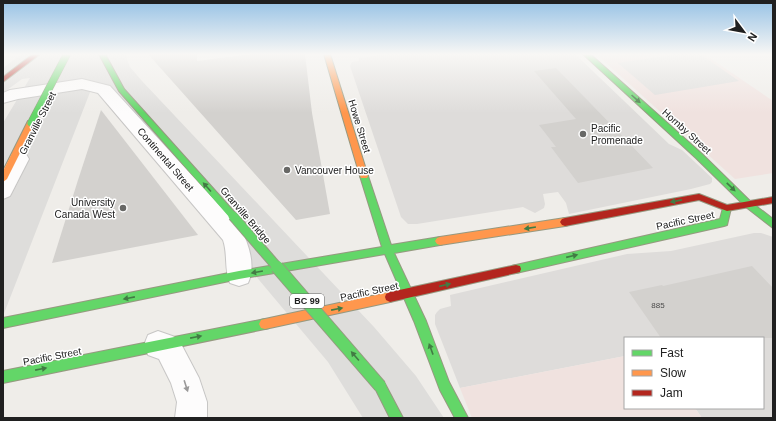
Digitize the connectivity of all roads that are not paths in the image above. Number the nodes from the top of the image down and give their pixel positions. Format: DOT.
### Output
graph roads {
  1 [pos="11,74"];
  2 [pos="57,74"];
  3 [pos="62,74"];
  4 [pos="112,74"];
  5 [pos="333,74"];
  6 [pos="608,74"];
  7 [pos="3,80"];
  8 [pos="55,87"];
  9 [pos="3,98"];
  10 [pos="3,179"];
  11 [pos="3,192"];
  12 [pos="773,200"];
  13 [pos="749,205"];
  14 [pos="727,208"];
  15 [pos="773,224"];
  16 [pos="388,250"];
  17 [pos="239,275"];
  18 [pos="407,294"];
  19 [pos="3,323"];
  20 [pos="158,345"];
  21 [pos="3,377"];
  22 [pos="191,418"];
  23 [pos="397,418"];
  24 [pos="462,418"];
  1 -- 7 [label="main road"];
  2 -- 10 [label="main road, bridge"];
  3 -- 8 [label="street, Granville Street"];
  23 -- 4 [label="main road, Granville Bridge / BC 99, one-way, bridge"];
  5 -- 16 [label="main road, Howe Street"];
  6 -- 13 [label="main road, Hornby Street, one-way"];
  8 -- 9 [label="street, Continental Street"];
  8 -- 11 [label="street, Granville Street"];
  8 -- 17 [label="street, Continental Street"];
  12 -- 13 [label="main road, Pacific Street"];
  13 -- 14 [label="main road, Pacific Street"];
  13 -- 15 [label="main road, Hornby Street"];
  14 -- 16 [label="main road, Pacific Street, one-way"];
  18 -- 14 [label="main road, Pacific Street, one-way"];
  16 -- 17 [label="main road, Pacific Street, one-way"];
  16 -- 18 [label="main road, Howe Street"];
  17 -- 19 [label="main road, Pacific Street, one-way"];
  20 -- 18 [label="main road, Pacific Street, one-way"];
  24 -- 18 [label="main road, Howe Street, one-way"];
  21 -- 20 [label="main road, Pacific Street, one-way"];
  20 -- 22 [label="street, one-way"];
}
